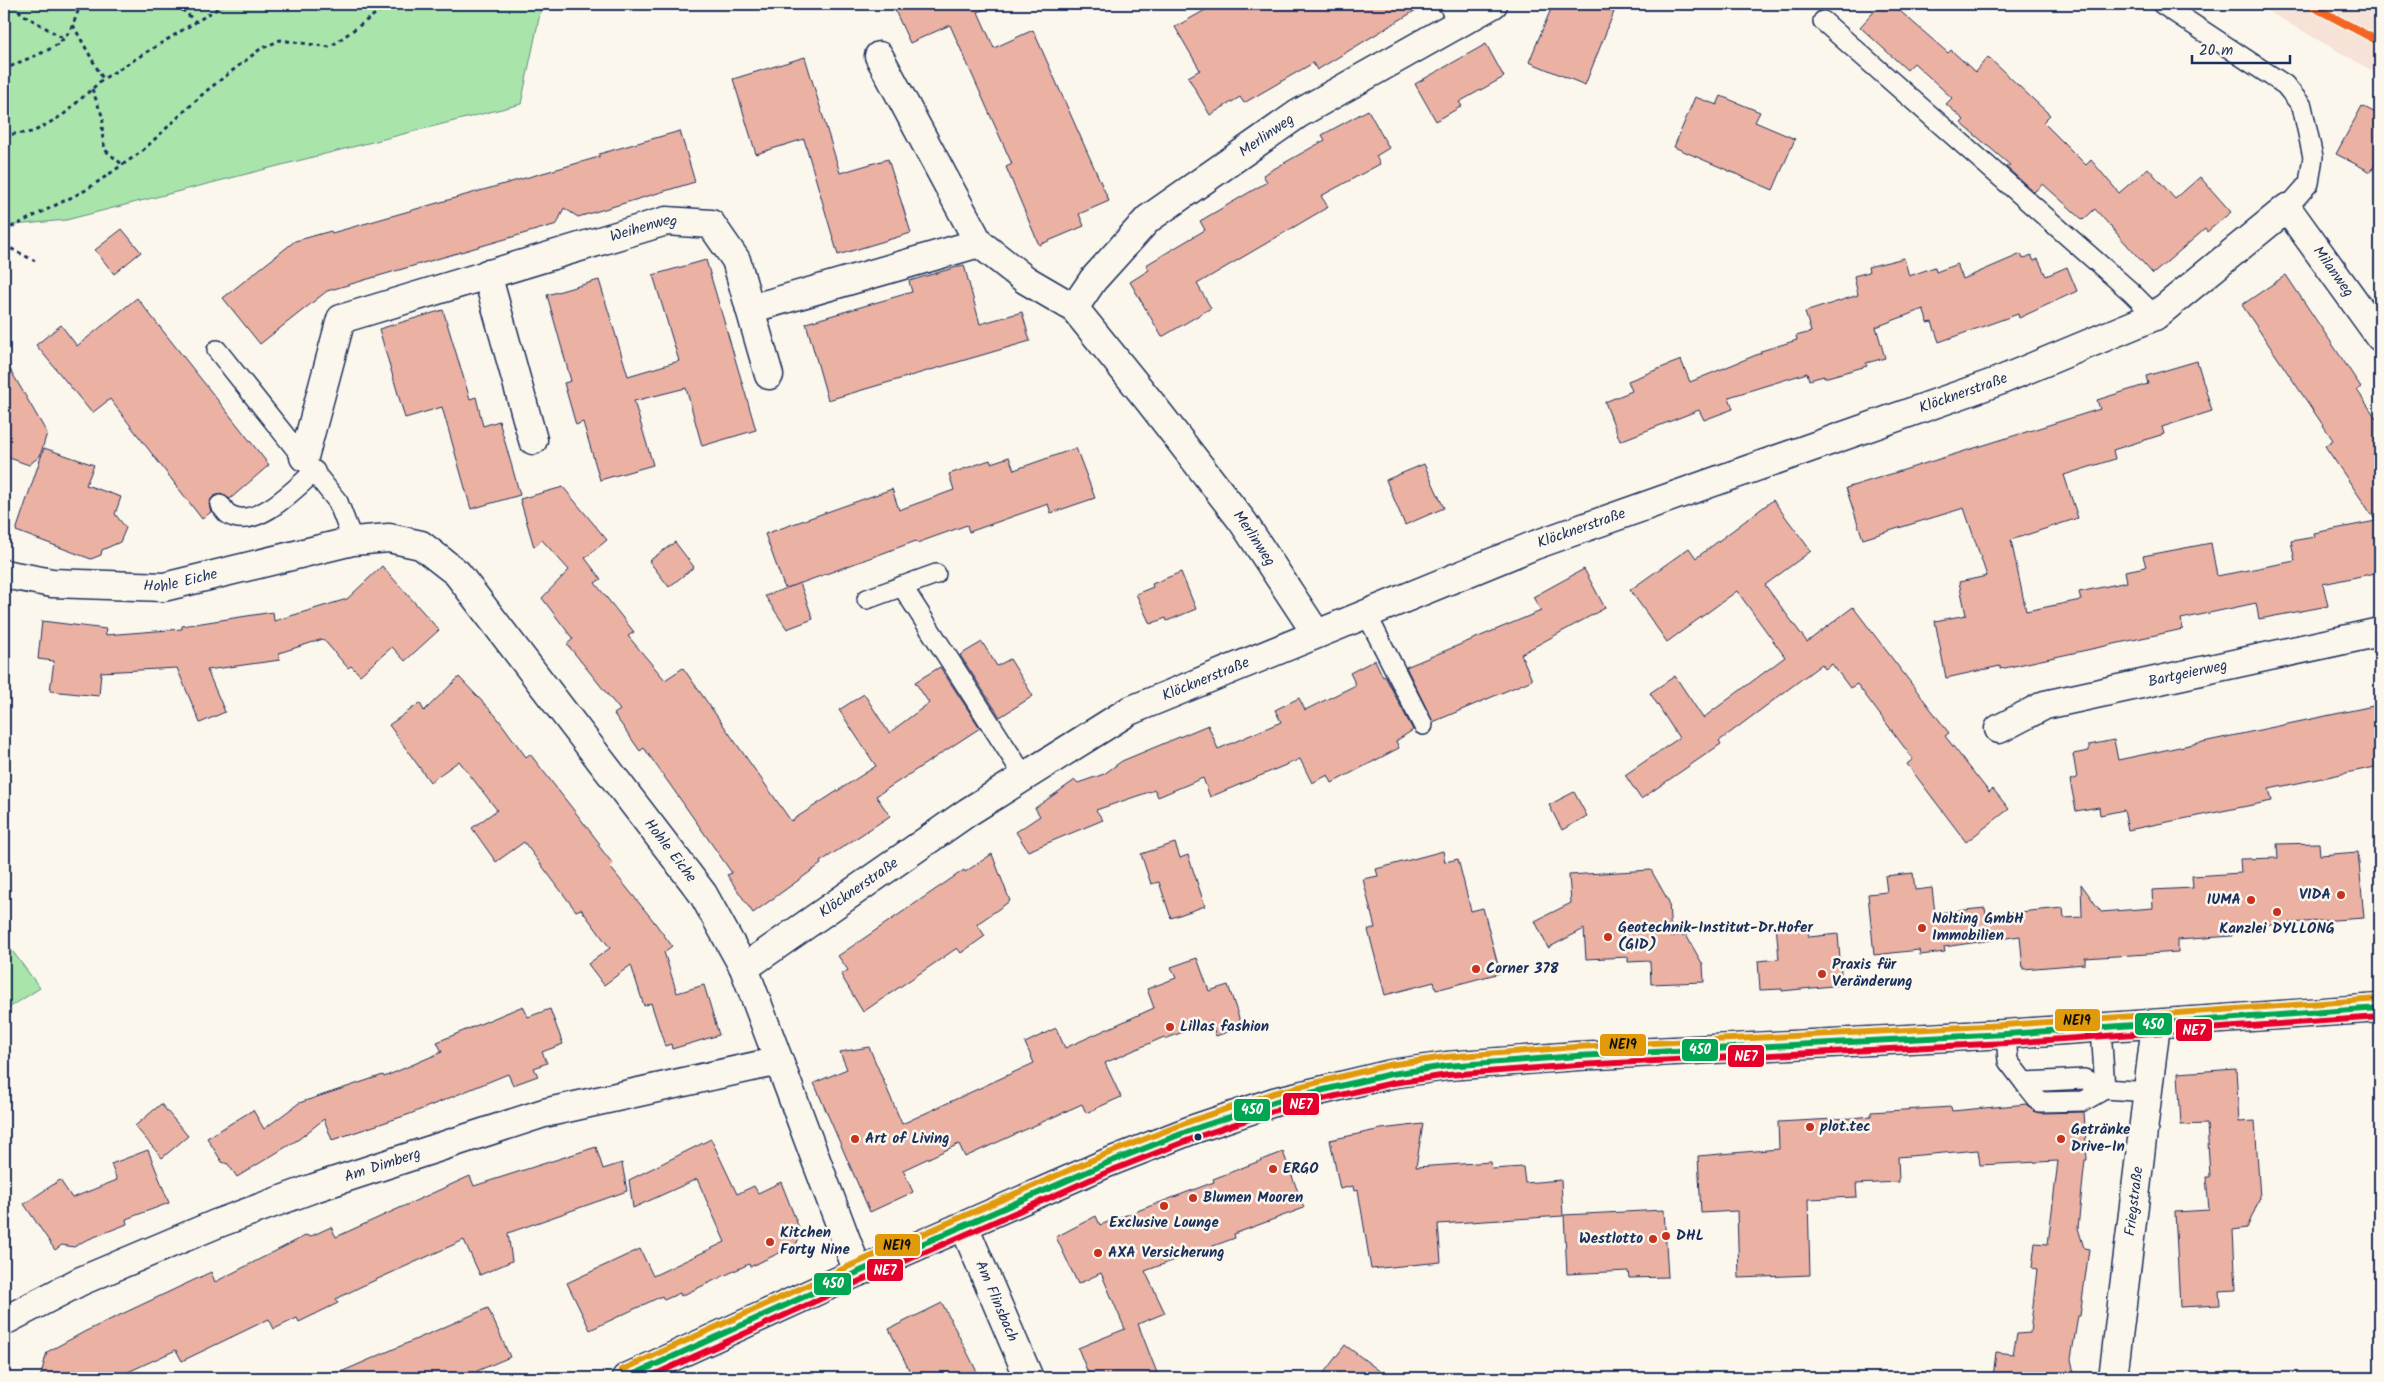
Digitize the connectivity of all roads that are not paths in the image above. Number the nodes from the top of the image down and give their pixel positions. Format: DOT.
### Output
graph roads {
  1 [pos="1493,4"];
  2 [pos="2162,4"];
  3 [pos="1453,13"];
  4 [pos="1823,21"];
  5 [pos="879,56"];
  6 [pos="2287,208"];
  7 [pos="979,243"];
  8 [pos="487,274"];
  9 [pos="1074,308"];
  10 [pos="750,309"];
  11 [pos="2155,316"];
  12 [pos="2380,337"];
  13 [pos="217,350"];
  14 [pos="769,375"];
  15 [pos="533,440"];
  16 [pos="309,464"];
  17 [pos="220,505"];
  18 [pos="353,541"];
  19 [pos="4,574"];
  20 [pos="936,574"];
  21 [pos="902,586"];
  22 [pos="867,598"];
  23 [pos="1366,613"];
  24 [pos="2380,632"];
  25 [pos="1316,633"];
  26 [pos="1423,725"];
  27 [pos="1999,729"];
  28 [pos="1024,776"];
  29 [pos="744,968"];
  30 [pos="2380,1008"];
  31 [pos="2156,1024"];
  32 [pos="2101,1028"];
  33 [pos="2006,1034"];
  34 [pos="779,1061"];
  35 [pos="2105,1089"];
  36 [pos="2149,1092"];
  37 [pos="964,1226"];
  38 [pos="858,1272"];
  39 [pos="4,1321"];
  40 [pos="626,1378"];
  41 [pos="1030,1378"];
  42 [pos="2113,1378"];
  1 -- 3 [label="street, Merlinweg"];
  2 -- 6 [label="lane, Klöcknerstraße"];
  3 -- 9 [label="street, Merlinweg"];
  4 -- 11 [label="lane"];
  5 -- 7 [label="street, Merlinweg"];
  6 -- 11 [label="street, Klöcknerstraße"];
  6 -- 12 [label="street, Milanweg"];
  7 -- 9 [label="street, Merlinweg"];
  7 -- 10 [label="street"];
  8 -- 10 [label="street, Weihenweg"];
  8 -- 15 [label="street"];
  8 -- 16 [label="street, Weihenweg"];
  9 -- 25 [label="street, Merlinweg"];
  10 -- 14 [label="street, Weihenweg"];
  11 -- 23 [label="street, Klöcknerstraße"];
  13 -- 16 [label="lane"];
  16 -- 17 [label="lane"];
  16 -- 18 [label="lane"];
  18 -- 19 [label="street, Hohle Eiche"];
  18 -- 29 [label="street, Hohle Eiche"];
  20 -- 21 [label="lane"];
  21 -- 22 [label="lane"];
  21 -- 28 [label="lane"];
  23 -- 25 [label="street, Klöcknerstraße"];
  23 -- 26 [label="lane"];
  24 -- 27 [label="street, Bartgeierweg"];
  25 -- 28 [label="street, Klöcknerstraße"];
  28 -- 29 [label="street, Klöcknerstraße"];
  29 -- 34 [label="street, Hohle Eiche"];
  30 -- 31 [label="street"];
  31 -- 32 [label="street"];
  31 -- 36 [label="street, Friegstraße"];
  32 -- 33 [label="street"];
  32 -- 35 [label="lane"];
  33 -- 35 [label="lane"];
  33 -- 37 [label="street"];
  34 -- 38 [label="street, Hohle Eiche"];
  34 -- 39 [label="street, Am Dimberg"];
  35 -- 36 [label="lane"];
  36 -- 42 [label="street, Friegstraße"];
  37 -- 38 [label="street"];
  37 -- 41 [label="street, Am Flinsbach"];
  38 -- 40 [label="street"];
}
